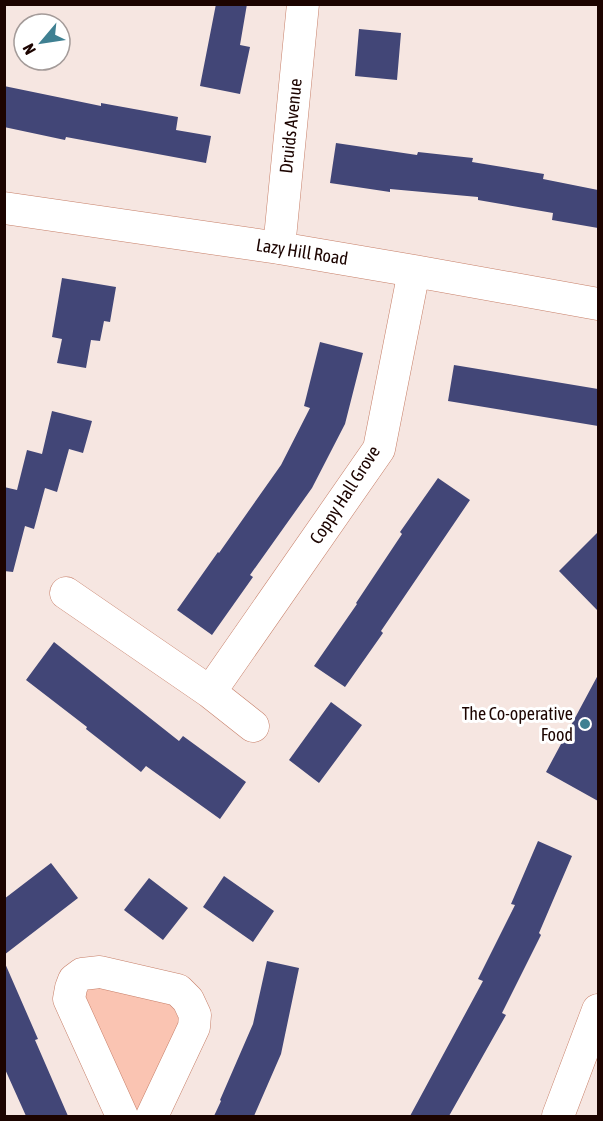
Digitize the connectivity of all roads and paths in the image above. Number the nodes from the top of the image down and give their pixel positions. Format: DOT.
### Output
graph roads {
  1 [pos="303,4"];
  2 [pos="4,208"];
  3 [pos="279,248"];
  4 [pos="414,271"];
  5 [pos="598,304"];
  6 [pos="66,593"];
  7 [pos="210,692"];
  8 [pos="254,726"];
  9 [pos="598,1010"];
  10 [pos="122,1116"];
  11 [pos="152,1116"];
  12 [pos="558,1116"];
  1 -- 3 [label="street, Druids Avenue"];
  2 -- 3 [label="street, Lazy Hill Road"];
  3 -- 4 [label="street, Lazy Hill Road"];
  4 -- 5 [label="street, Lazy Hill Road"];
  4 -- 7 [label="street, Coppy Hall Grove"];
  6 -- 7 [label="street"];
  7 -- 8 [label="street"];
  9 -- 12 [label="street"];
  10 -- 11 [label="street"];
}
